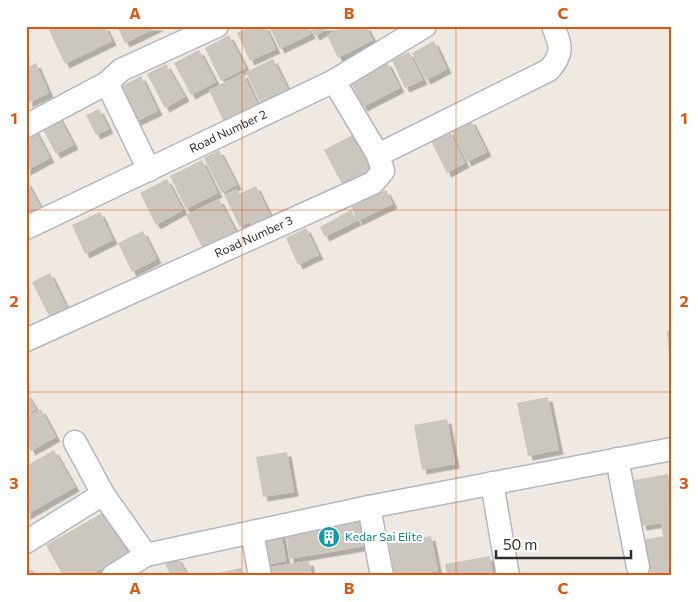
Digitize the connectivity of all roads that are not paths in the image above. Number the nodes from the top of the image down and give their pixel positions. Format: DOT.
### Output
graph roads {
  1 [pos="217,26"];
  2 [pos="425,26"];
  3 [pos="553,26"];
  4 [pos="172,36"];
  5 [pos="334,81"];
  6 [pos="107,82"];
  7 [pos="26,126"];
  8 [pos="378,155"];
  9 [pos="149,170"];
  10 [pos="26,228"];
  11 [pos="26,340"];
  12 [pos="75,442"];
  13 [pos="672,449"];
  14 [pos="617,459"];
  15 [pos="492,483"];
  16 [pos="103,494"];
  17 [pos="369,507"];
  18 [pos="252,532"];
  19 [pos="26,542"];
  20 [pos="146,555"];
  21 [pos="638,567"];
  22 [pos="113,576"];
  23 [pos="260,576"];
  24 [pos="382,576"];
  25 [pos="508,576"];
  1 -- 4 [label="street"];
  2 -- 5 [label="street, Road Number 2"];
  3 -- 8 [label="street"];
  4 -- 6 [label="street"];
  5 -- 8 [label="street"];
  5 -- 9 [label="street, Road Number 2"];
  6 -- 7 [label="street"];
  6 -- 9 [label="street"];
  8 -- 11 [label="street, Road Number 3"];
  9 -- 10 [label="street, Road Number 2"];
  12 -- 16 [label="street"];
  13 -- 14 [label="street"];
  14 -- 15 [label="street"];
  14 -- 21 [label="street"];
  15 -- 17 [label="street"];
  15 -- 25 [label="street"];
  16 -- 19 [label="street"];
  16 -- 20 [label="street"];
  17 -- 18 [label="street"];
  17 -- 24 [label="street"];
  18 -- 20 [label="street"];
  18 -- 23 [label="street"];
  20 -- 22 [label="street"];
}
